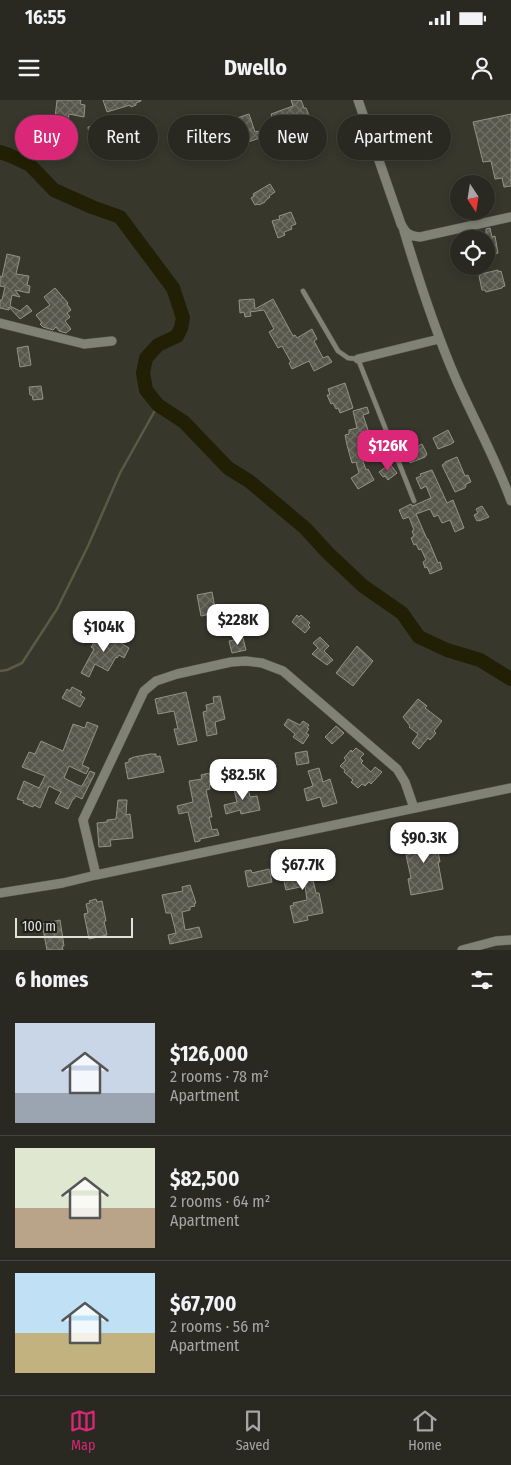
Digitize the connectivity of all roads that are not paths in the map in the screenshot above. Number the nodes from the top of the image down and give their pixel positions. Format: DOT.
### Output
graph roads {
  1 [pos="358,100"];
  2 [pos="511,217"];
  3 [pos="404,231"];
  4 [pos="303,291"];
  5 [pos="0,323"];
  6 [pos="439,339"];
  7 [pos="112,341"];
  8 [pos="358,359"];
  9 [pos="414,501"];
  10 [pos="511,501"];
  11 [pos="511,788"];
  12 [pos="414,808"];
  13 [pos="96,875"];
  14 [pos="0,893"];
  15 [pos="511,940"];
  16 [pos="462,950"];
  1 -- 3 [label="street"];
  2 -- 3 [label="street"];
  3 -- 6 [label="street"];
  4 -- 8 [label="lane"];
  5 -- 7 [label="street"];
  6 -- 8 [label="street"];
  6 -- 10 [label="street"];
  8 -- 9 [label="lane"];
  11 -- 12 [label="street"];
  12 -- 13 [label="street"];
  12 -- 13 [label="street"];
  13 -- 14 [label="street"];
  15 -- 16 [label="street"];
}
